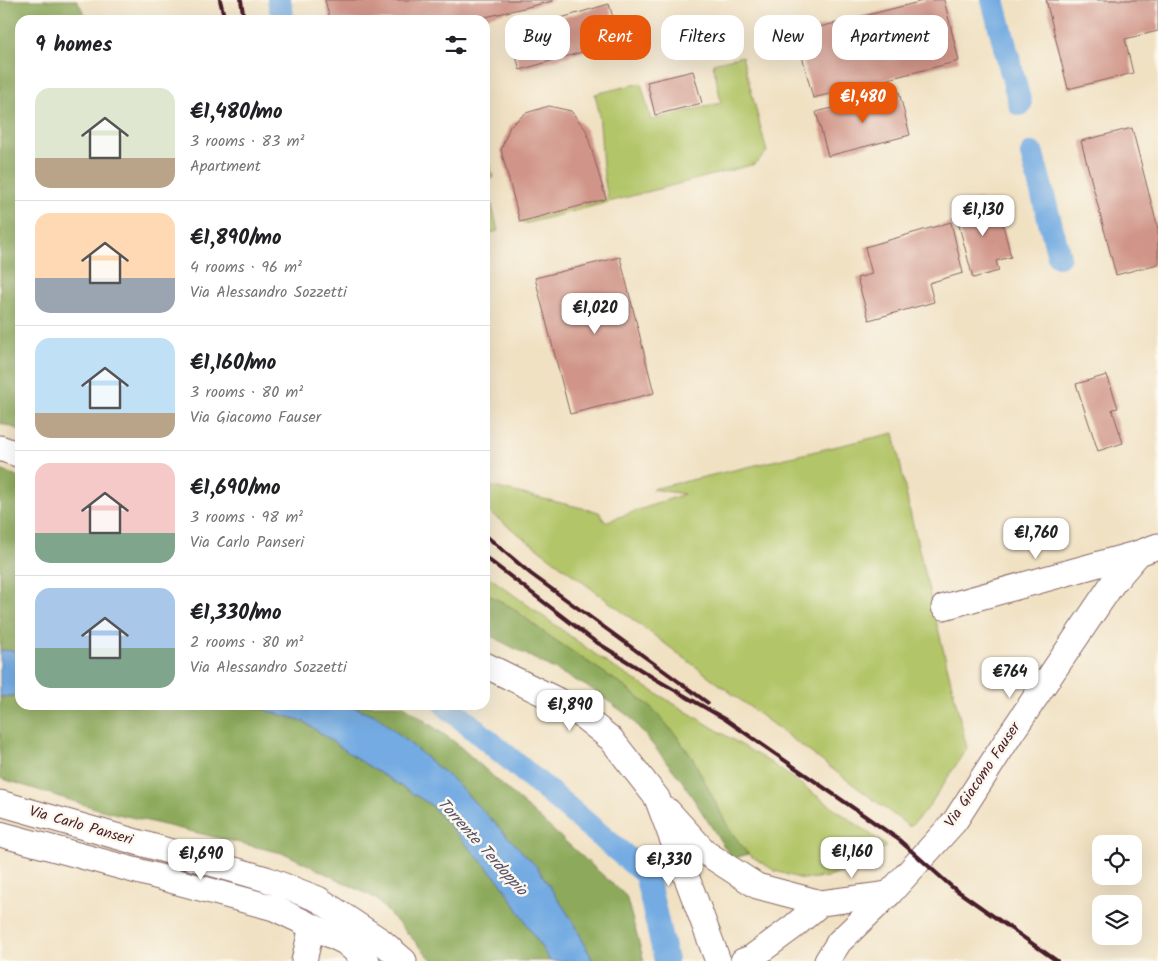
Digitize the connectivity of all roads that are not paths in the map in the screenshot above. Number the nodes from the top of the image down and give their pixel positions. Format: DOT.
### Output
graph roads {
  1 [pos="0,448"];
  2 [pos="15,453"];
  3 [pos="1148,549"];
  4 [pos="944,607"];
  5 [pos="490,667"];
  6 [pos="657,798"];
  7 [pos="0,803"];
  8 [pos="0,834"];
  9 [pos="889,894"];
  10 [pos="821,903"];
  11 [pos="312,926"];
  12 [pos="826,958"];
  13 [pos="304,961"];
  14 [pos="367,961"];
  15 [pos="404,961"];
  16 [pos="718,961"];
  17 [pos="743,961"];
  1 -- 2 [label="street"];
  3 -- 4 [label="street, Via Giacomo Fauser"];
  3 -- 9 [label="street, Via Giacomo Fauser"];
  5 -- 6 [label="street"];
  6 -- 10 [label="street"];
  6 -- 16 [label="street"];
  7 -- 15 [label="street, Via Carlo Panseri"];
  8 -- 11 [label="street, Via Carlo Panseri"];
  9 -- 10 [label="street"];
  9 -- 12 [label="street, Via Giacomo Fauser"];
  10 -- 17 [label="street"];
  11 -- 13 [label="street"];
  11 -- 14 [label="street, Via Carlo Panseri"];
}
